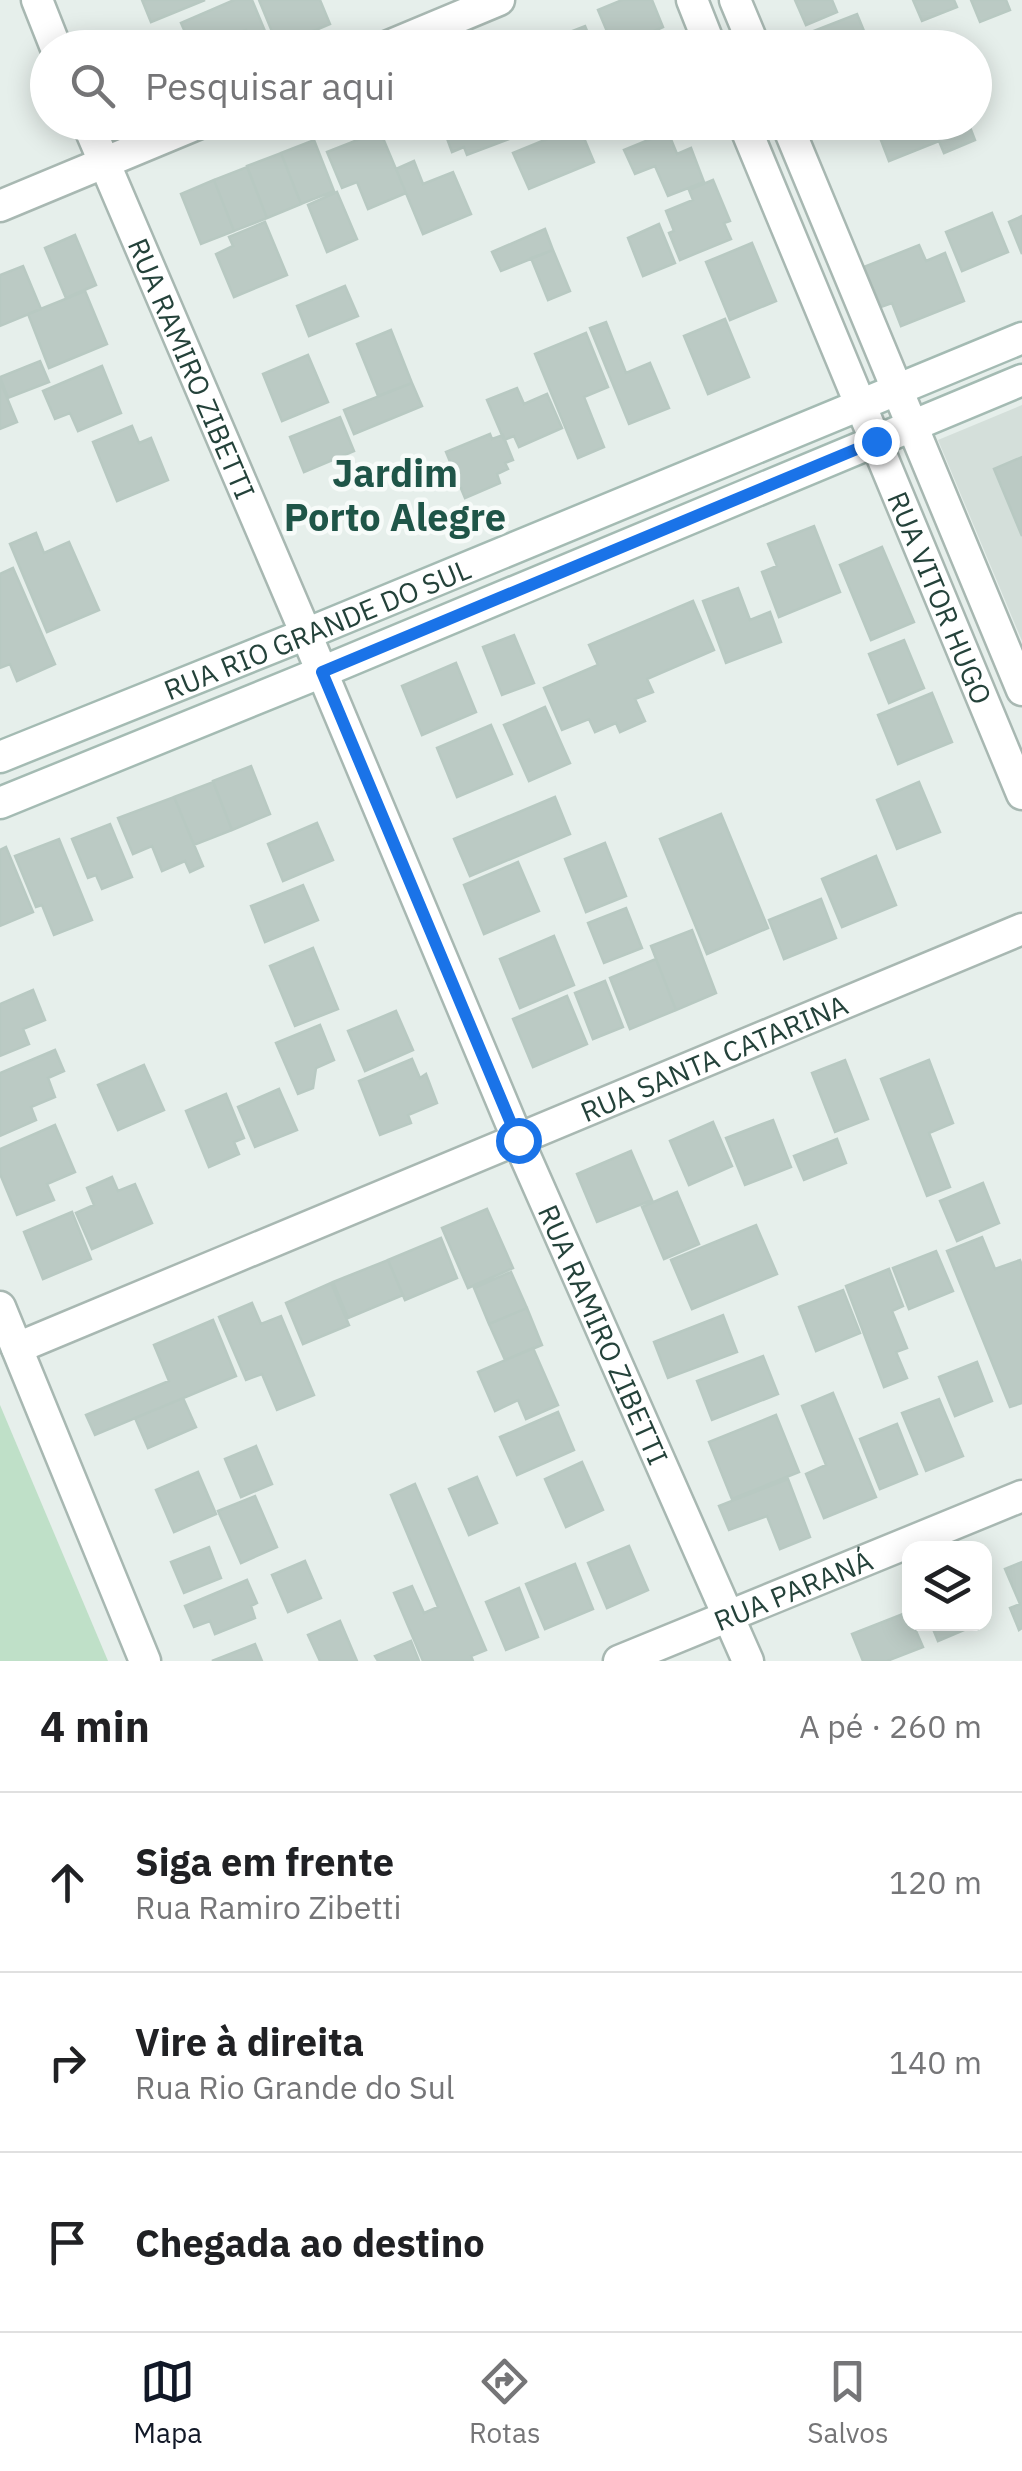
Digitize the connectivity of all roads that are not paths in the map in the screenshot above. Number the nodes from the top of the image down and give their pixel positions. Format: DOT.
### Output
graph roads {
  1 [pos="37,0"];
  2 [pos="499,0"];
  3 [pos="692,0"];
  4 [pos="735,0"];
  5 [pos="49,30"];
  6 [pos="427,30"];
  7 [pos="704,30"];
  8 [pos="747,30"];
  9 [pos="94,140"];
  10 [pos="159,140"];
  11 [pos="750,140"];
  12 [pos="793,140"];
  13 [pos="104,163"];
  14 [pos="0,206"];
  15 [pos="1022,338"];
  16 [pos="1022,380"];
  17 [pos="897,390"];
  18 [pos="860,405"];
  19 [pos="912,426"];
  20 [pos="876,441"];
  21 [pos="306,634"];
  22 [pos="322,672"];
  23 [pos="1022,690"];
  24 [pos="0,757"];
  25 [pos="1022,794"];
  26 [pos="0,803"];
  27 [pos="1022,929"];
  28 [pos="518,1140"];
  29 [pos="0,1307"];
  30 [pos="17,1348"];
  31 [pos="1022,1496"];
  32 [pos="729,1616"];
  33 [pos="146,1661"];
  34 [pos="619,1661"];
  35 [pos="748,1661"];
  1 -- 5 [label="street"];
  2 -- 6 [label="street"];
  3 -- 7 [label="street"];
  4 -- 8 [label="street"];
  9 -- 13 [label="street, RUA RAMIRO ZIBETTI"];
  10 -- 13 [label="street"];
  11 -- 18 [label="street, RUA VITOR HUGO"];
  12 -- 17 [label="street, RUA VITOR HUGO"];
  13 -- 14 [label="street"];
  13 -- 21 [label="street, RUA RAMIRO ZIBETTI"];
  15 -- 17 [label="street, RUA RIO GRANDE DO SUL"];
  16 -- 19 [label="street, RUA RIO GRANDE DO SUL"];
  17 -- 18 [label="street, RUA RIO GRANDE DO SUL"];
  17 -- 19 [label="street, RUA VITOR HUGO"];
  18 -- 20 [label="street, RUA VITOR HUGO"];
  18 -- 21 [label="street, RUA RIO GRANDE DO SUL"];
  19 -- 20 [label="street, RUA RIO GRANDE DO SUL"];
  19 -- 23 [label="street, RUA VITOR HUGO"];
  20 -- 22 [label="street, RUA RIO GRANDE DO SUL"];
  20 -- 25 [label="street, RUA VITOR HUGO"];
  21 -- 22 [label="street, RUA RAMIRO ZIBETTI"];
  21 -- 24 [label="street, RUA RIO GRANDE DO SUL"];
  22 -- 26 [label="street, RUA RIO GRANDE DO SUL"];
  22 -- 28 [label="street, RUA RAMIRO ZIBETTI"];
  27 -- 28 [label="street, RUA SANTA CATARINA"];
  28 -- 30 [label="street, RUA SANTA CATARINA"];
  28 -- 32 [label="street, RUA RAMIRO ZIBETTI"];
  29 -- 30 [label="street"];
  30 -- 33 [label="street"];
  31 -- 32 [label="street, RUA PARANÁ"];
  32 -- 34 [label="street, RUA PARANÁ"];
  32 -- 35 [label="street, RUA RAMIRO ZIBETTI"];
}
